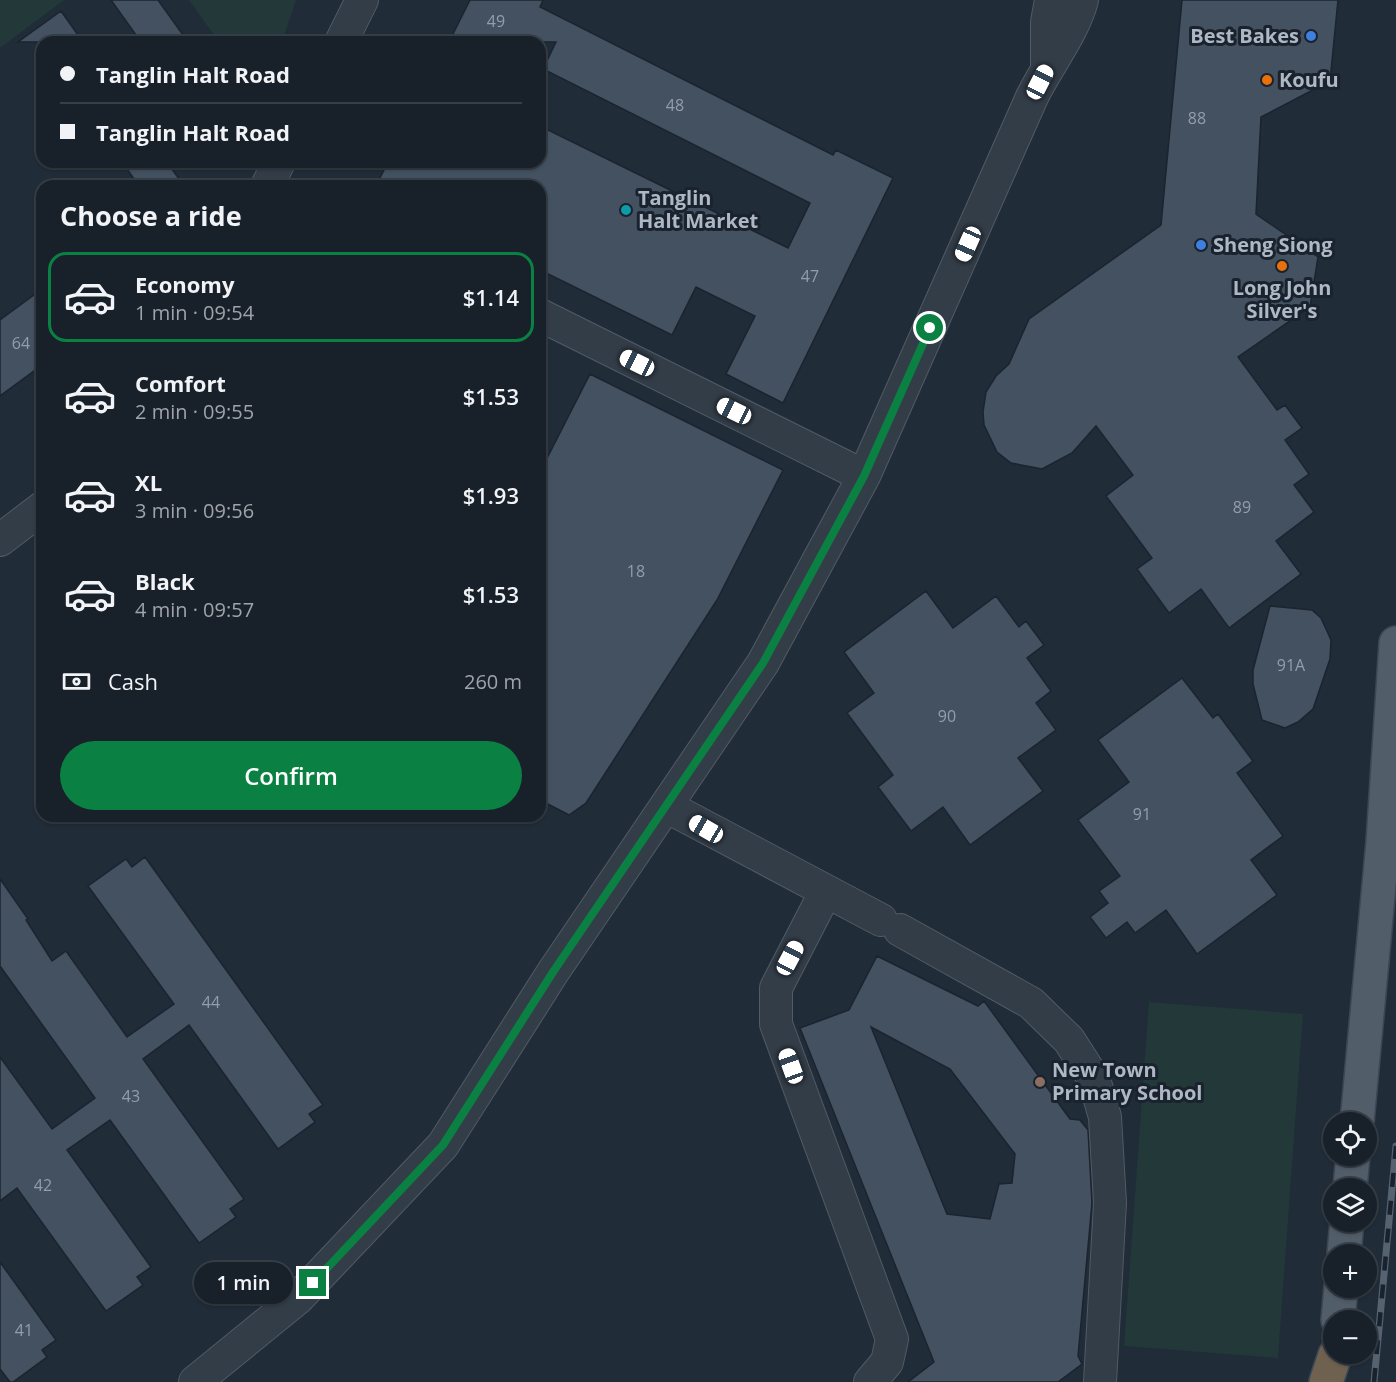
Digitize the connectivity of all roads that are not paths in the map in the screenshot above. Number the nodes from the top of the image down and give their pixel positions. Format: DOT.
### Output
graph roads {
  1 [pos="362,0"];
  2 [pos="1051,0"];
  3 [pos="1082,0"];
  4 [pos="344,36"];
  5 [pos="1047,66"];
  6 [pos="546,318"];
  7 [pos="864,476"];
  8 [pos="36,513"];
  9 [pos="0,540"];
  10 [pos="1396,643"];
  11 [pos="666,806"];
  12 [pos="826,891"];
  13 [pos="1357,1112"];
  14 [pos="195,1382"];
  15 [pos="870,1382"];
  16 [pos="1100,1382"];
  1 -- 4 [label="street"];
  2 -- 5 [label="street"];
  3 -- 5 [label="street"];
  5 -- 7 [label="street"];
  6 -- 7 [label="street"];
  7 -- 11 [label="street"];
  8 -- 9 [label="street"];
  10 -- 13 [label="main road"];
  11 -- 12 [label="street"];
  11 -- 14 [label="street"];
  12 -- 15 [label="street"];
  12 -- 16 [label="street"];
}
